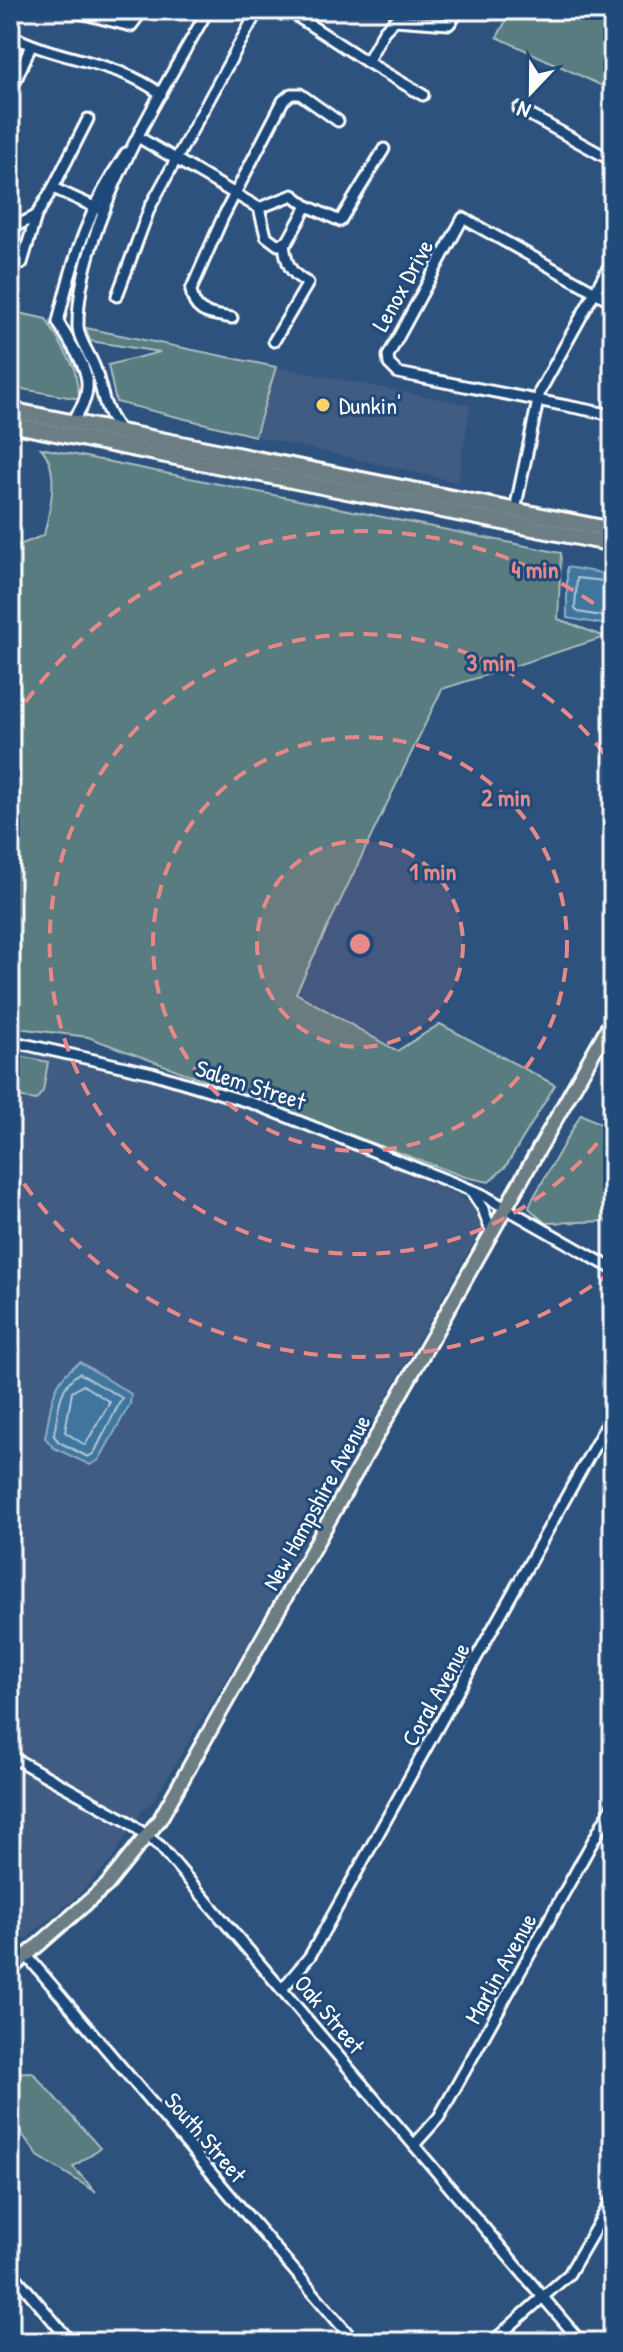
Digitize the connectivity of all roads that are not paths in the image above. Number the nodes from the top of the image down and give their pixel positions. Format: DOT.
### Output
graph roads {
  1 [pos="143,10"];
  2 [pos="258,10"];
  3 [pos="287,10"];
  4 [pos="388,10"];
  5 [pos="460,10"];
  6 [pos="204,11"];
  7 [pos="80,13"];
  8 [pos="395,20"];
  9 [pos="10,35"];
  10 [pos="31,46"];
  11 [pos="367,62"];
  12 [pos="10,93"];
  13 [pos="161,94"];
  14 [pos="423,95"];
  15 [pos="519,109"];
  16 [pos="88,119"];
  17 [pos="338,121"];
  18 [pos="138,137"];
  19 [pos="384,149"];
  20 [pos="176,158"];
  21 [pos="613,161"];
  22 [pos="53,188"];
  23 [pos="235,193"];
  24 [pos="307,206"];
  25 [pos="93,207"];
  26 [pos="259,208"];
  27 [pos="106,212"];
  28 [pos="36,216"];
  29 [pos="10,229"];
  30 [pos="284,244"];
  31 [pos="613,259"];
  32 [pos="10,267"];
  33 [pos="594,291"];
  34 [pos="117,296"];
  35 [pos="613,302"];
  36 [pos="232,318"];
  37 [pos="274,341"];
  38 [pos="537,399"];
  39 [pos="10,410"];
  40 [pos="613,415"];
  41 [pos="71,422"];
  42 [pos="10,424"];
  43 [pos="121,432"];
  44 [pos="515,510"];
  45 [pos="613,530"];
  46 [pos="613,544"];
  47 [pos="613,1018"];
  48 [pos="10,1041"];
  49 [pos="472,1192"];
  50 [pos="507,1208"];
  51 [pos="492,1234"];
  52 [pos="613,1269"];
  53 [pos="613,1413"];
  54 [pos="10,1756"];
  55 [pos="613,1805"];
  56 [pos="148,1836"];
  57 [pos="27,1956"];
  58 [pos="10,1970"];
  59 [pos="283,1988"];
  60 [pos="414,2145"];
  61 [pos="613,2198"];
  62 [pos="10,2270"];
  63 [pos="545,2298"];
  64 [pos="71,2342"];
  65 [pos="355,2342"];
  66 [pos="492,2342"];
  67 [pos="581,2342"];
  1 -- 7 [label="street"];
  2 -- 20 [label="street"];
  3 -- 11 [label="street"];
  4 -- 8 [label="street"];
  5 -- 8 [label="street"];
  6 -- 13 [label="street"];
  8 -- 11 [label="street"];
  9 -- 10 [label="street"];
  10 -- 12 [label="street"];
  10 -- 13 [label="street"];
  11 -- 14 [label="street"];
  13 -- 18 [label="street"];
  15 -- 21 [label="street"];
  16 -- 22 [label="street"];
  17 -- 23 [label="street"];
  18 -- 20 [label="street"];
  18 -- 25 [label="street"];
  18 -- 27 [label="street"];
  19 -- 24 [label="street"];
  20 -- 23 [label="street"];
  20 -- 34 [label="street"];
  22 -- 25 [label="street"];
  22 -- 28 [label="street"];
  23 -- 26 [label="street"];
  23 -- 36 [label="street"];
  24 -- 26 [label="street"];
  24 -- 30 [label="street"];
  25 -- 27 [label="street"];
  25 -- 41 [label="street"];
  26 -- 30 [label="street"];
  27 -- 43 [label="street"];
  28 -- 29 [label="street"];
  28 -- 32 [label="street"];
  30 -- 37 [label="street"];
  31 -- 33 [label="street"];
  33 -- 35 [label="street, Lenox Drive"];
  33 -- 38 [label="street"];
  33 -- 38 [label="street, Lenox Drive"];
  38 -- 40 [label="street, Lenox Drive"];
  38 -- 44 [label="street"];
  39 -- 41 [label="highway"];
  41 -- 43 [label="highway"];
  42 -- 46 [label="highway"];
  43 -- 44 [label="highway"];
  44 -- 45 [label="highway"];
  47 -- 50 [label="main road, New Hampshire Avenue"];
  48 -- 49 [label="street, Salem Street"];
  49 -- 50 [label="street, Salem Street"];
  49 -- 51 [label="street"];
  50 -- 51 [label="main road, New Hampshire Avenue"];
  50 -- 52 [label="street, Salem Street"];
  51 -- 56 [label="main road, New Hampshire Avenue"];
  53 -- 59 [label="street, Coral Avenue"];
  54 -- 56 [label="street, Oak Street"];
  55 -- 60 [label="street, Marlin Avenue"];
  56 -- 57 [label="main road, New Hampshire Avenue"];
  56 -- 59 [label="street, Oak Street"];
  57 -- 58 [label="main road, New Hampshire Avenue"];
  57 -- 65 [label="street, South Street"];
  59 -- 60 [label="street, Oak Street"];
  60 -- 63 [label="street, Oak Street"];
  61 -- 63 [label="street"];
  62 -- 64 [label="street"];
  63 -- 66 [label="street"];
  63 -- 67 [label="street, Oak Street"];
}
